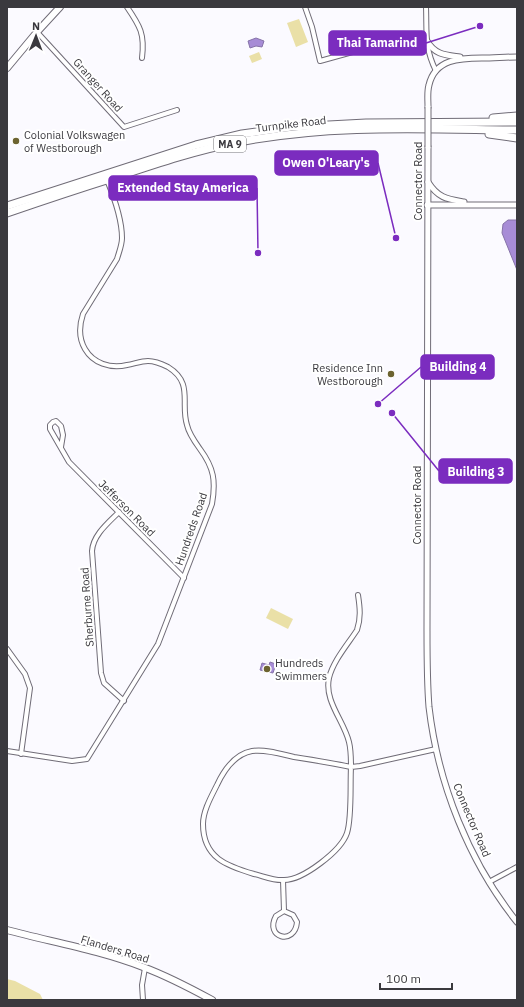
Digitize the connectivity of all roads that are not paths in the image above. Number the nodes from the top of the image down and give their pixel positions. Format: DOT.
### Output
graph roads {
  1 [pos="60,7"];
  2 [pos="127,7"];
  3 [pos="305,7"];
  4 [pos="426,7"];
  5 [pos="37,32"];
  6 [pos="427,41"];
  7 [pos="517,57"];
  8 [pos="142,58"];
  9 [pos="473,58"];
  10 [pos="7,68"];
  11 [pos="436,70"];
  12 [pos="177,110"];
  13 [pos="517,116"];
  14 [pos="476,122"];
  15 [pos="517,122"];
  16 [pos="462,129"];
  17 [pos="517,130"];
  18 [pos="517,138"];
  19 [pos="107,180"];
  20 [pos="428,180"];
  21 [pos="477,204"];
  22 [pos="427,205"];
  23 [pos="517,205"];
  24 [pos="7,206"];
  25 [pos="7,213"];
  26 [pos="61,447"];
  27 [pos="119,512"];
  28 [pos="184,578"];
  29 [pos="358,596"];
  30 [pos="7,649"];
  31 [pos="124,701"];
  32 [pos="436,749"];
  33 [pos="7,751"];
  34 [pos="21,754"];
  35 [pos="351,767"];
  36 [pos="517,867"];
  37 [pos="284,880"];
  38 [pos="489,882"];
  39 [pos="284,911"];
  40 [pos="517,922"];
  41 [pos="7,930"];
  42 [pos="145,968"];
  43 [pos="143,1000"];
  44 [pos="212,1000"];
  1 -- 5 [label="main road"];
  2 -- 8 [label="street"];
  3 -- 6 [label="street"];
  4 -- 6 [label="street"];
  5 -- 10 [label="main road"];
  5 -- 12 [label="street, Granger Road"];
  6 -- 9 [label="street"];
  6 -- 11 [label="street"];
  7 -- 9 [label="street"];
  9 -- 11 [label="street"];
  11 -- 20 [label="street, Connector Road, bridge"];
  13 -- 14 [label="highway"];
  14 -- 15 [label="highway, Turnpike Road / MA 9"];
  14 -- 24 [label="highway, Turnpike Road / MA 9"];
  16 -- 17 [label="highway, Turnpike Road / MA 9"];
  16 -- 18 [label="highway"];
  16 -- 19 [label="highway, Turnpike Road / MA 9"];
  19 -- 25 [label="highway, Turnpike Road / MA 9"];
  19 -- 28 [label="street, Hundreds Road"];
  20 -- 21 [label="street"];
  20 -- 22 [label="street, Connector Road"];
  21 -- 22 [label="street"];
  21 -- 23 [label="street"];
  22 -- 32 [label="street, Connector Road"];
  26 -- 26 [label="street, Jefferson Road"];
  26 -- 27 [label="street, Jefferson Road"];
  27 -- 28 [label="street, Jefferson Road"];
  27 -- 31 [label="street, Sherburne Road"];
  28 -- 31 [label="street, Hundreds Road"];
  29 -- 35 [label="street"];
  30 -- 34 [label="street"];
  31 -- 34 [label="street, Hundreds Road"];
  32 -- 35 [label="street"];
  32 -- 38 [label="street, Connector Road"];
  33 -- 34 [label="street, Hundreds Road"];
  35 -- 37 [label="street"];
  35 -- 37 [label="street"];
  36 -- 38 [label="street"];
  37 -- 39 [label="street"];
  38 -- 40 [label="street, Connector Road"];
  39 -- 39 [label="street"];
  41 -- 42 [label="main road, Flanders Road"];
  42 -- 43 [label="street"];
  42 -- 44 [label="main road, Flanders Road"];
}
